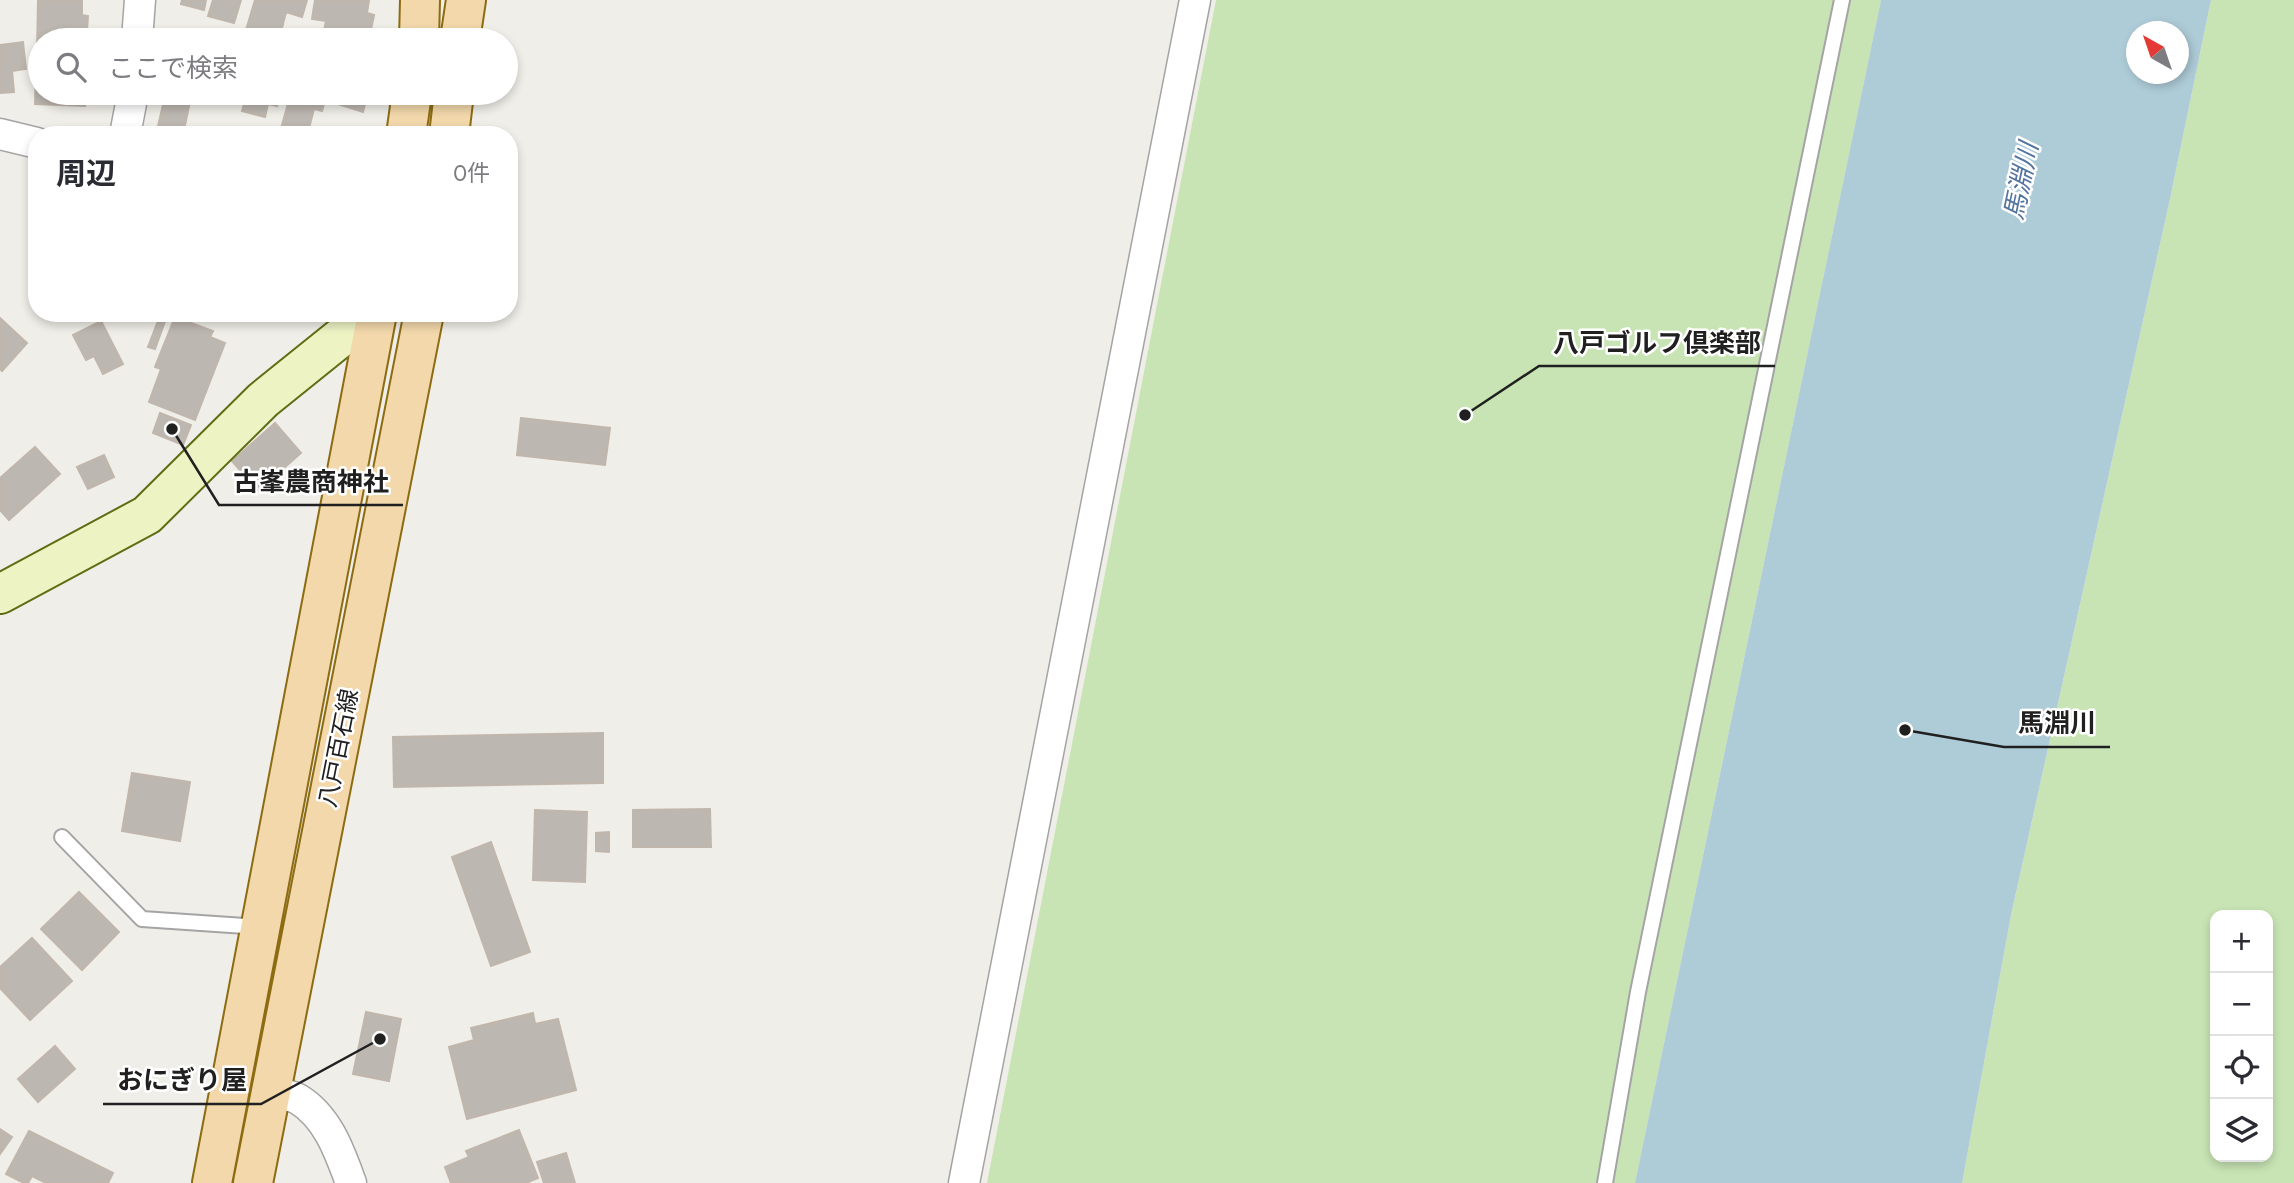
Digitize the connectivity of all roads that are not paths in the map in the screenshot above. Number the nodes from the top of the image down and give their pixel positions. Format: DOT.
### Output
graph roads {
  1 [pos="140,0"];
  2 [pos="420,0"];
  3 [pos="466,0"];
  4 [pos="1195,0"];
  5 [pos="1842,0"];
  6 [pos="138,28"];
  7 [pos="419,28"];
  8 [pos="462,28"];
  9 [pos="131,105"];
  10 [pos="410,105"];
  11 [pos="453,105"];
  12 [pos="127,126"];
  13 [pos="407,126"];
  14 [pos="450,126"];
  15 [pos="0,134"];
  16 [pos="28,140"];
  17 [pos="360,322"];
  18 [pos="375,322"];
  19 [pos="422,322"];
  20 [pos="0,594"];
  21 [pos="62,837"];
  22 [pos="261,927"];
  23 [pos="271,1092"];
  24 [pos="212,1183"];
  25 [pos="253,1183"];
  26 [pos="351,1183"];
  27 [pos="964,1183"];
  28 [pos="1605,1183"];
  1 -- 6 [label="street"];
  2 -- 7 [label="main road"];
  3 -- 8 [label="main road"];
  4 -- 27 [label="street"];
  5 -- 28 [label="lane"];
  9 -- 12 [label="street"];
  10 -- 13 [label="main road"];
  11 -- 14 [label="main road"];
  15 -- 16 [label="street"];
  17 -- 20 [label="street"];
  18 -- 22 [label="main road, 八戸百石線"];
  19 -- 23 [label="main road, 八戸百石線"];
  21 -- 22 [label="lane"];
  22 -- 24 [label="main road, 八戸百石線"];
  23 -- 25 [label="main road, 八戸百石線"];
  23 -- 26 [label="street"];
}
